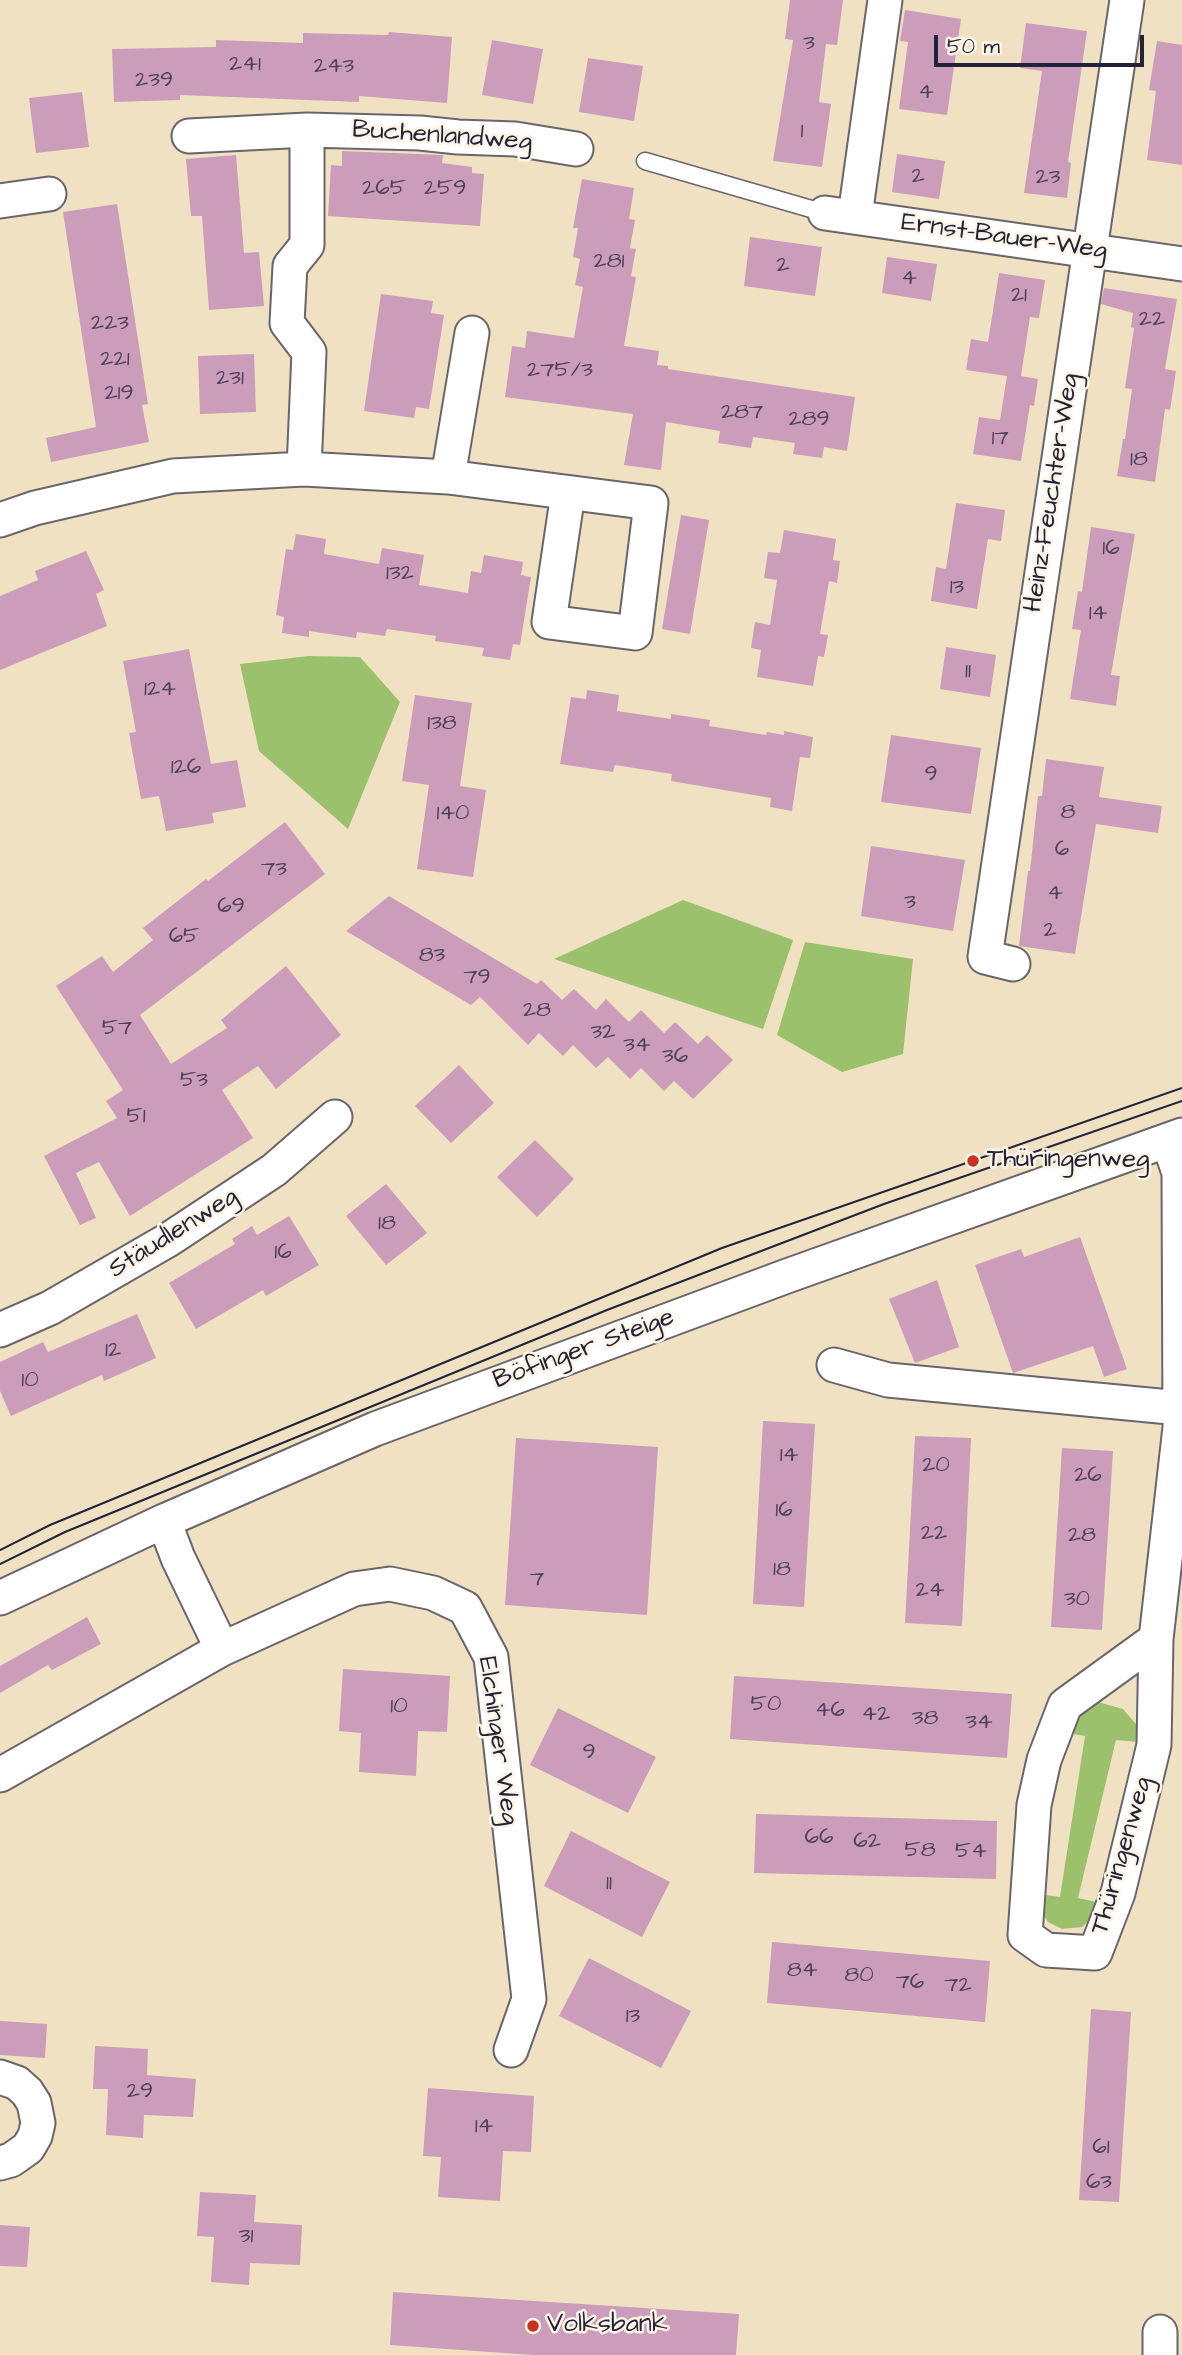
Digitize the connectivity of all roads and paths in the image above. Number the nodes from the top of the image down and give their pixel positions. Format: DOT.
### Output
graph roads {
  1 [pos="885,0"];
  2 [pos="1127,0"];
  3 [pos="307,130"];
  4 [pos="188,136"];
  5 [pos="576,149"];
  6 [pos="645,161"];
  7 [pos="49,194"];
  8 [pos="0,201"];
  9 [pos="840,214"];
  10 [pos="1090,251"];
  11 [pos="1182,264"];
  12 [pos="472,333"];
  13 [pos="304,469"];
  14 [pos="448,477"];
  15 [pos="568,493"];
  16 [pos="0,520"];
  17 [pos="1013,964"];
  18 [pos="335,1117"];
  19 [pos="1175,1138"];
  20 [pos="0,1330"];
  21 [pos="834,1365"];
  22 [pos="1180,1408"];
  23 [pos="164,1521"];
  24 [pos="0,1598"];
  25 [pos="1156,1639"];
  26 [pos="222,1649"];
  27 [pos="1089,1688"];
  28 [pos="1154,1713"];
  29 [pos="0,1775"];
  30 [pos="511,2050"];
  31 [pos="0,2077"];
  32 [pos="0,2163"];
  1 -- 9 [label="street"];
  2 -- 10 [label="street, Heinz-Feuchter-Weg"];
  3 -- 4 [label="street, Buchenlandweg"];
  3 -- 5 [label="street, Buchenlandweg"];
  3 -- 13 [label="street"];
  6 -- 9 [label="lane"];
  7 -- 8 [label="street"];
  9 -- 10 [label="street, Ernst-Bauer-Weg"];
  10 -- 11 [label="street, Ernst-Bauer-Weg"];
  10 -- 17 [label="street, Heinz-Feuchter-Weg"];
  12 -- 14 [label="street"];
  13 -- 14 [label="street"];
  13 -- 16 [label="street"];
  14 -- 15 [label="street"];
  15 -- 15 [label="street"];
  18 -- 20 [label="street, Stäudlenweg"];
  19 -- 22 [label="street, Thüringenweg"];
  19 -- 23 [label="street, Böfinger Steige"];
  21 -- 22 [label="street"];
  22 -- 25 [label="street, Thüringenweg"];
  23 -- 24 [label="street, Böfinger Steige"];
  23 -- 26 [label="street"];
  25 -- 27 [label="street, Thüringenweg"];
  25 -- 28 [label="street, Thüringenweg"];
  26 -- 29 [label="street, Elchinger Weg"];
  26 -- 30 [label="street, Elchinger Weg"];
  27 -- 28 [label="street"];
  27 -- 28 [label="street, Thüringenweg"];
  31 -- 32 [label="street"];
}
